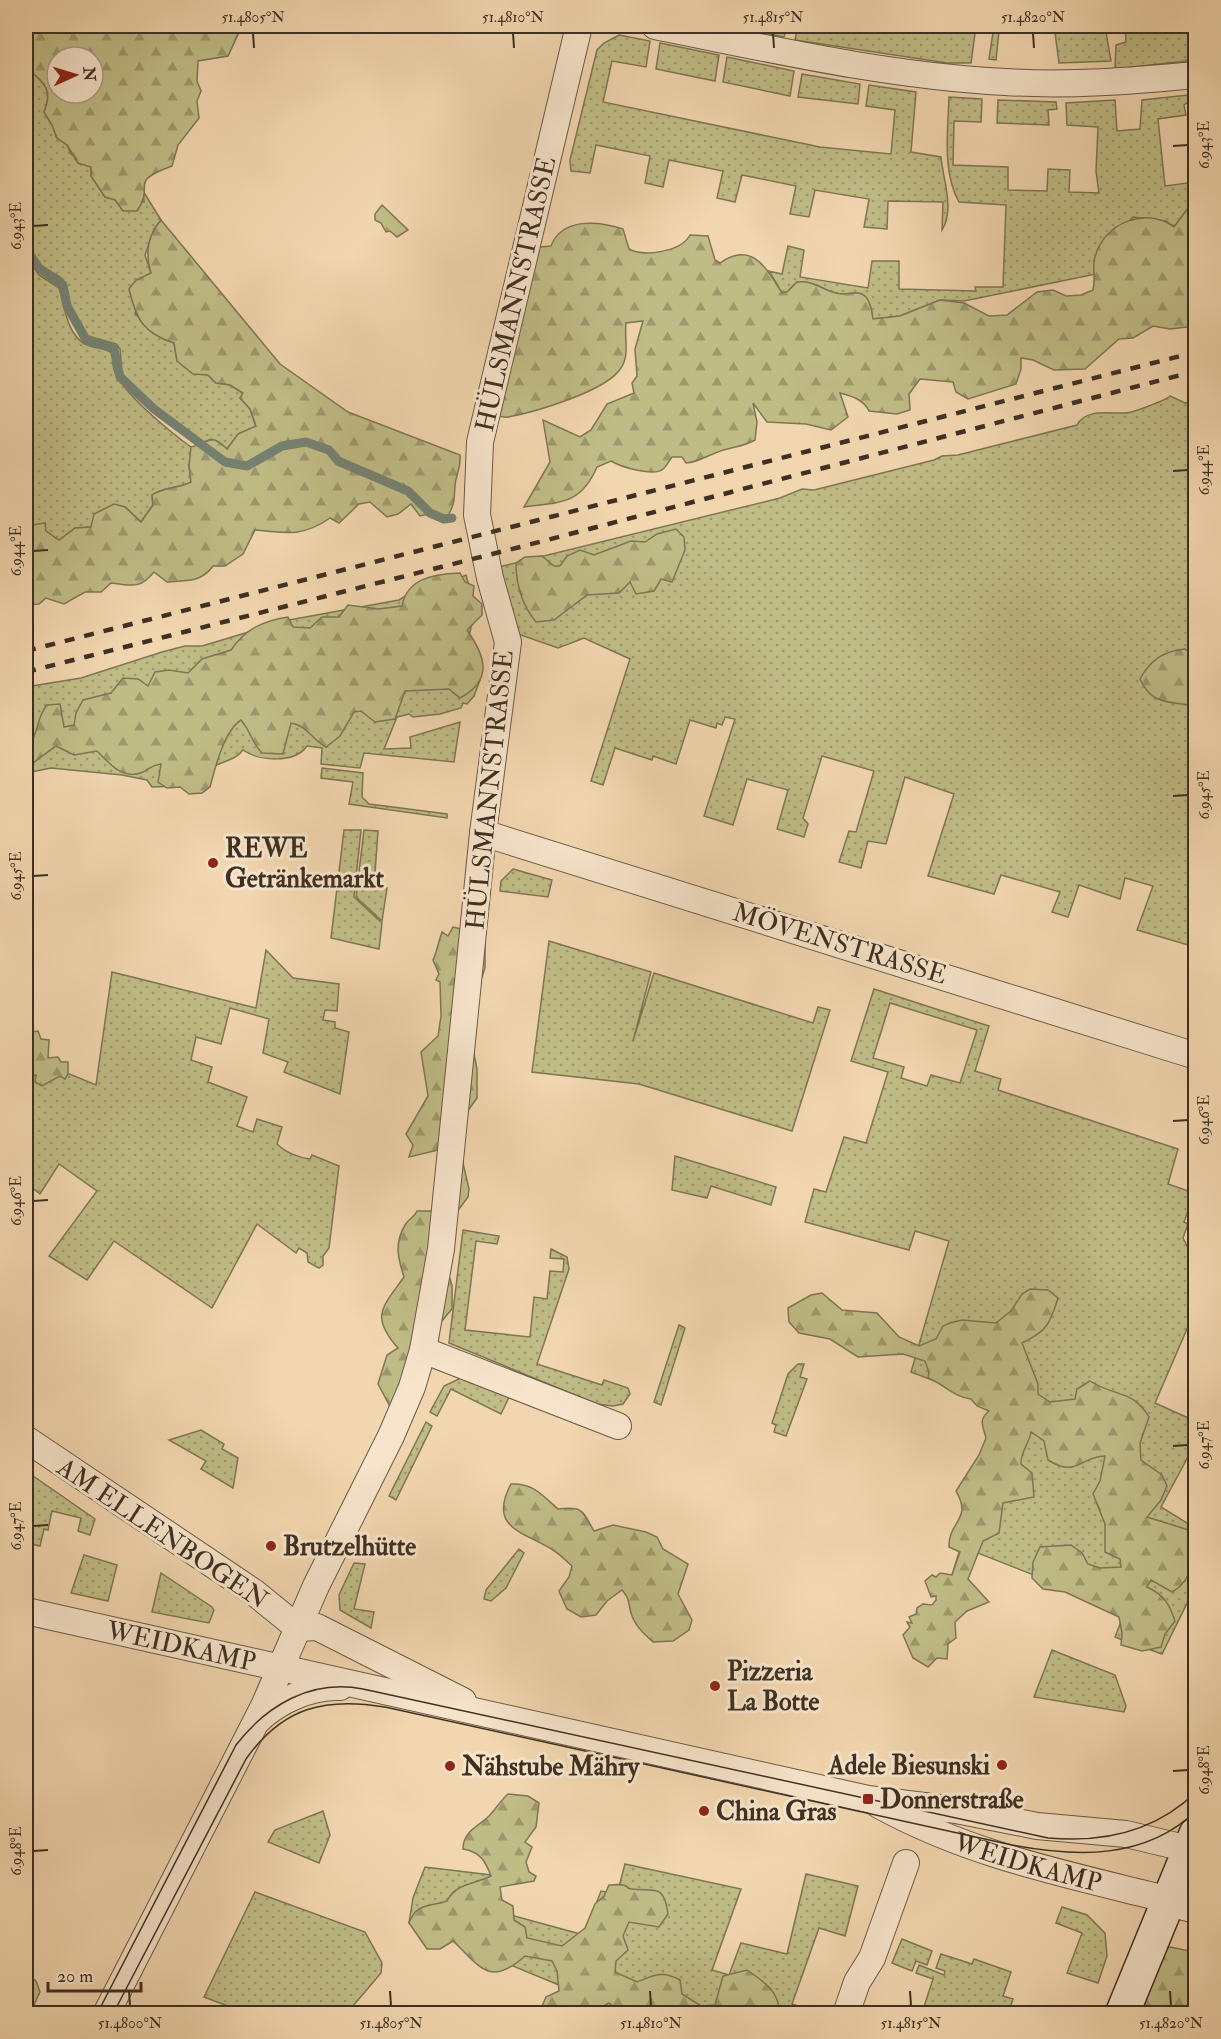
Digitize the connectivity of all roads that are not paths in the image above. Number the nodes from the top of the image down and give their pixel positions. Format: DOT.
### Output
graph roads {
  1 [pos="579,26"];
  2 [pos="655,26"];
  3 [pos="1196,75"];
  4 [pos="483,832"];
  5 [pos="1196,1056"];
  6 [pos="423,1350"];
  7 [pos="618,1426"];
  8 [pos="26,1439"];
  9 [pos="26,1611"];
  10 [pos="298,1628"];
  11 [pos="282,1667"];
  12 [pos="337,1682"];
  13 [pos="364,1688"];
  14 [pos="490,1716"];
  15 [pos="254,1724"];
  16 [pos="868,1799"];
  17 [pos="1194,1844"];
  18 [pos="906,1863"];
  19 [pos="1182,1903"];
  20 [pos="106,2013"];
  21 [pos="846,2013"];
  22 [pos="1122,2013"];
  1 -- 4 [label="street, HÜLSMANNSTRASSE"];
  2 -- 3 [label="street"];
  4 -- 5 [label="street, MÖVENSTRASSE"];
  4 -- 6 [label="street, HÜLSMANNSTRASSE"];
  6 -- 7 [label="street"];
  6 -- 10 [label="street, HÜLSMANNSTRASSE"];
  8 -- 10 [label="street, AM ELLENBOGEN"];
  9 -- 11 [label="street, WEIDKAMP"];
  10 -- 11 [label="street, HÜLSMANNSTRASSE"];
  10 -- 12 [label="street, WEIDKAMP"];
  10 -- 14 [label="street, WEIDKAMP"];
  11 -- 12 [label="street, WEIDKAMP"];
  11 -- 15 [label="street, HÜLSMANNSTRASSE"];
  12 -- 13 [label="street, WEIDKAMP"];
  13 -- 14 [label="street, WEIDKAMP"];
  13 -- 15 [label="street, WEIDKAMP"];
  14 -- 16 [label="street, WEIDKAMP"];
  15 -- 20 [label="street, HÜLSMANNSTRASSE"];
  16 -- 17 [label="street, WEIDKAMP"];
  16 -- 19 [label="street, WEIDKAMP"];
  17 -- 19 [label="main road"];
  18 -- 21 [label="street"];
  19 -- 22 [label="main road"];
}
